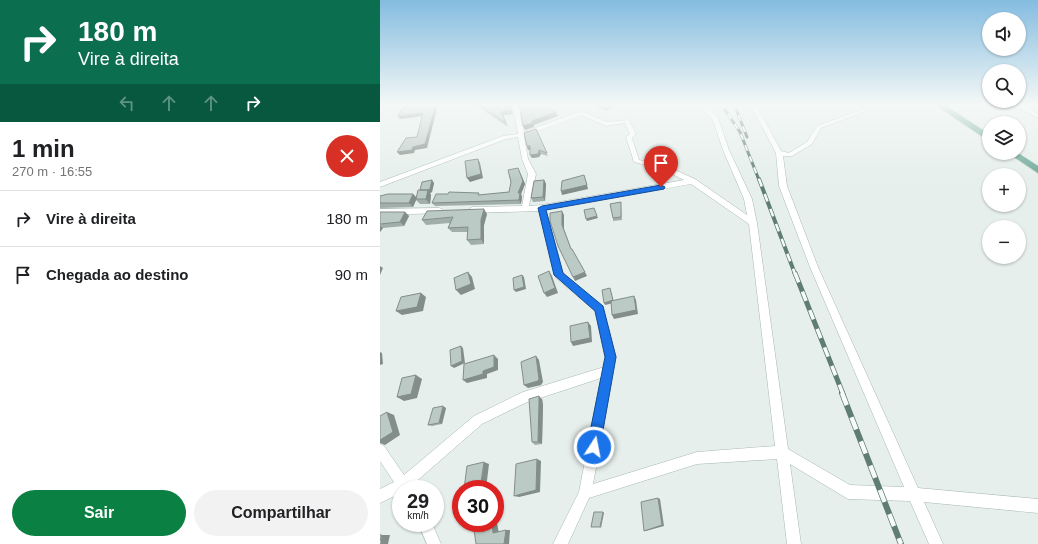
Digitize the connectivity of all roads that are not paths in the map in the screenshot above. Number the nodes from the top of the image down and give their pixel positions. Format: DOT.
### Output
graph roads {
  1 [pos="520,129"];
  2 [pos="536,129"];
  3 [pos="631,129"];
  4 [pos="719,129"];
  5 [pos="766,129"];
  6 [pos="818,129"];
  7 [pos="521,135"];
  8 [pos="779,153"];
  9 [pos="1023,160"];
  10 [pos="1038,170"];
  11 [pos="692,181"];
  12 [pos="380,185"];
  13 [pos="542,208"];
  14 [pos="526,209"];
  15 [pos="449,210"];
  16 [pos="464,210"];
  17 [pos="380,212"];
  18 [pos="753,223"];
  19 [pos="608,371"];
  20 [pos="380,450"];
  21 [pos="782,452"];
  22 [pos="400,480"];
  23 [pos="413,480"];
  24 [pos="392,492"];
  25 [pos="585,493"];
  26 [pos="915,494"];
  27 [pos="380,496"];
  28 [pos="1038,506"];
  29 [pos="429,532"];
  30 [pos="434,544"];
  31 [pos="560,544"];
  32 [pos="794,544"];
  33 [pos="936,544"];
  1 -- 7 [label="street"];
  2 -- 7 [label="street"];
  3 -- 11 [label="street"];
  4 -- 18 [label="street"];
  5 -- 8 [label="street"];
  6 -- 8 [label="street"];
  7 -- 12 [label="street"];
  7 -- 14 [label="street"];
  8 -- 26 [label="street"];
  9 -- 10 [label="main road"];
  11 -- 13 [label="street"];
  11 -- 18 [label="street"];
  13 -- 14 [label="street"];
  13 -- 19 [label="street"];
  14 -- 16 [label="street"];
  15 -- 17 [label="street"];
  18 -- 21 [label="street"];
  19 -- 23 [label="street"];
  19 -- 25 [label="street"];
  20 -- 22 [label="street"];
  21 -- 25 [label="street"];
  21 -- 26 [label="street"];
  21 -- 32 [label="street"];
  24 -- 27 [label="street"];
  25 -- 31 [label="street"];
  26 -- 28 [label="street"];
  26 -- 33 [label="street"];
  29 -- 30 [label="street"];
}
